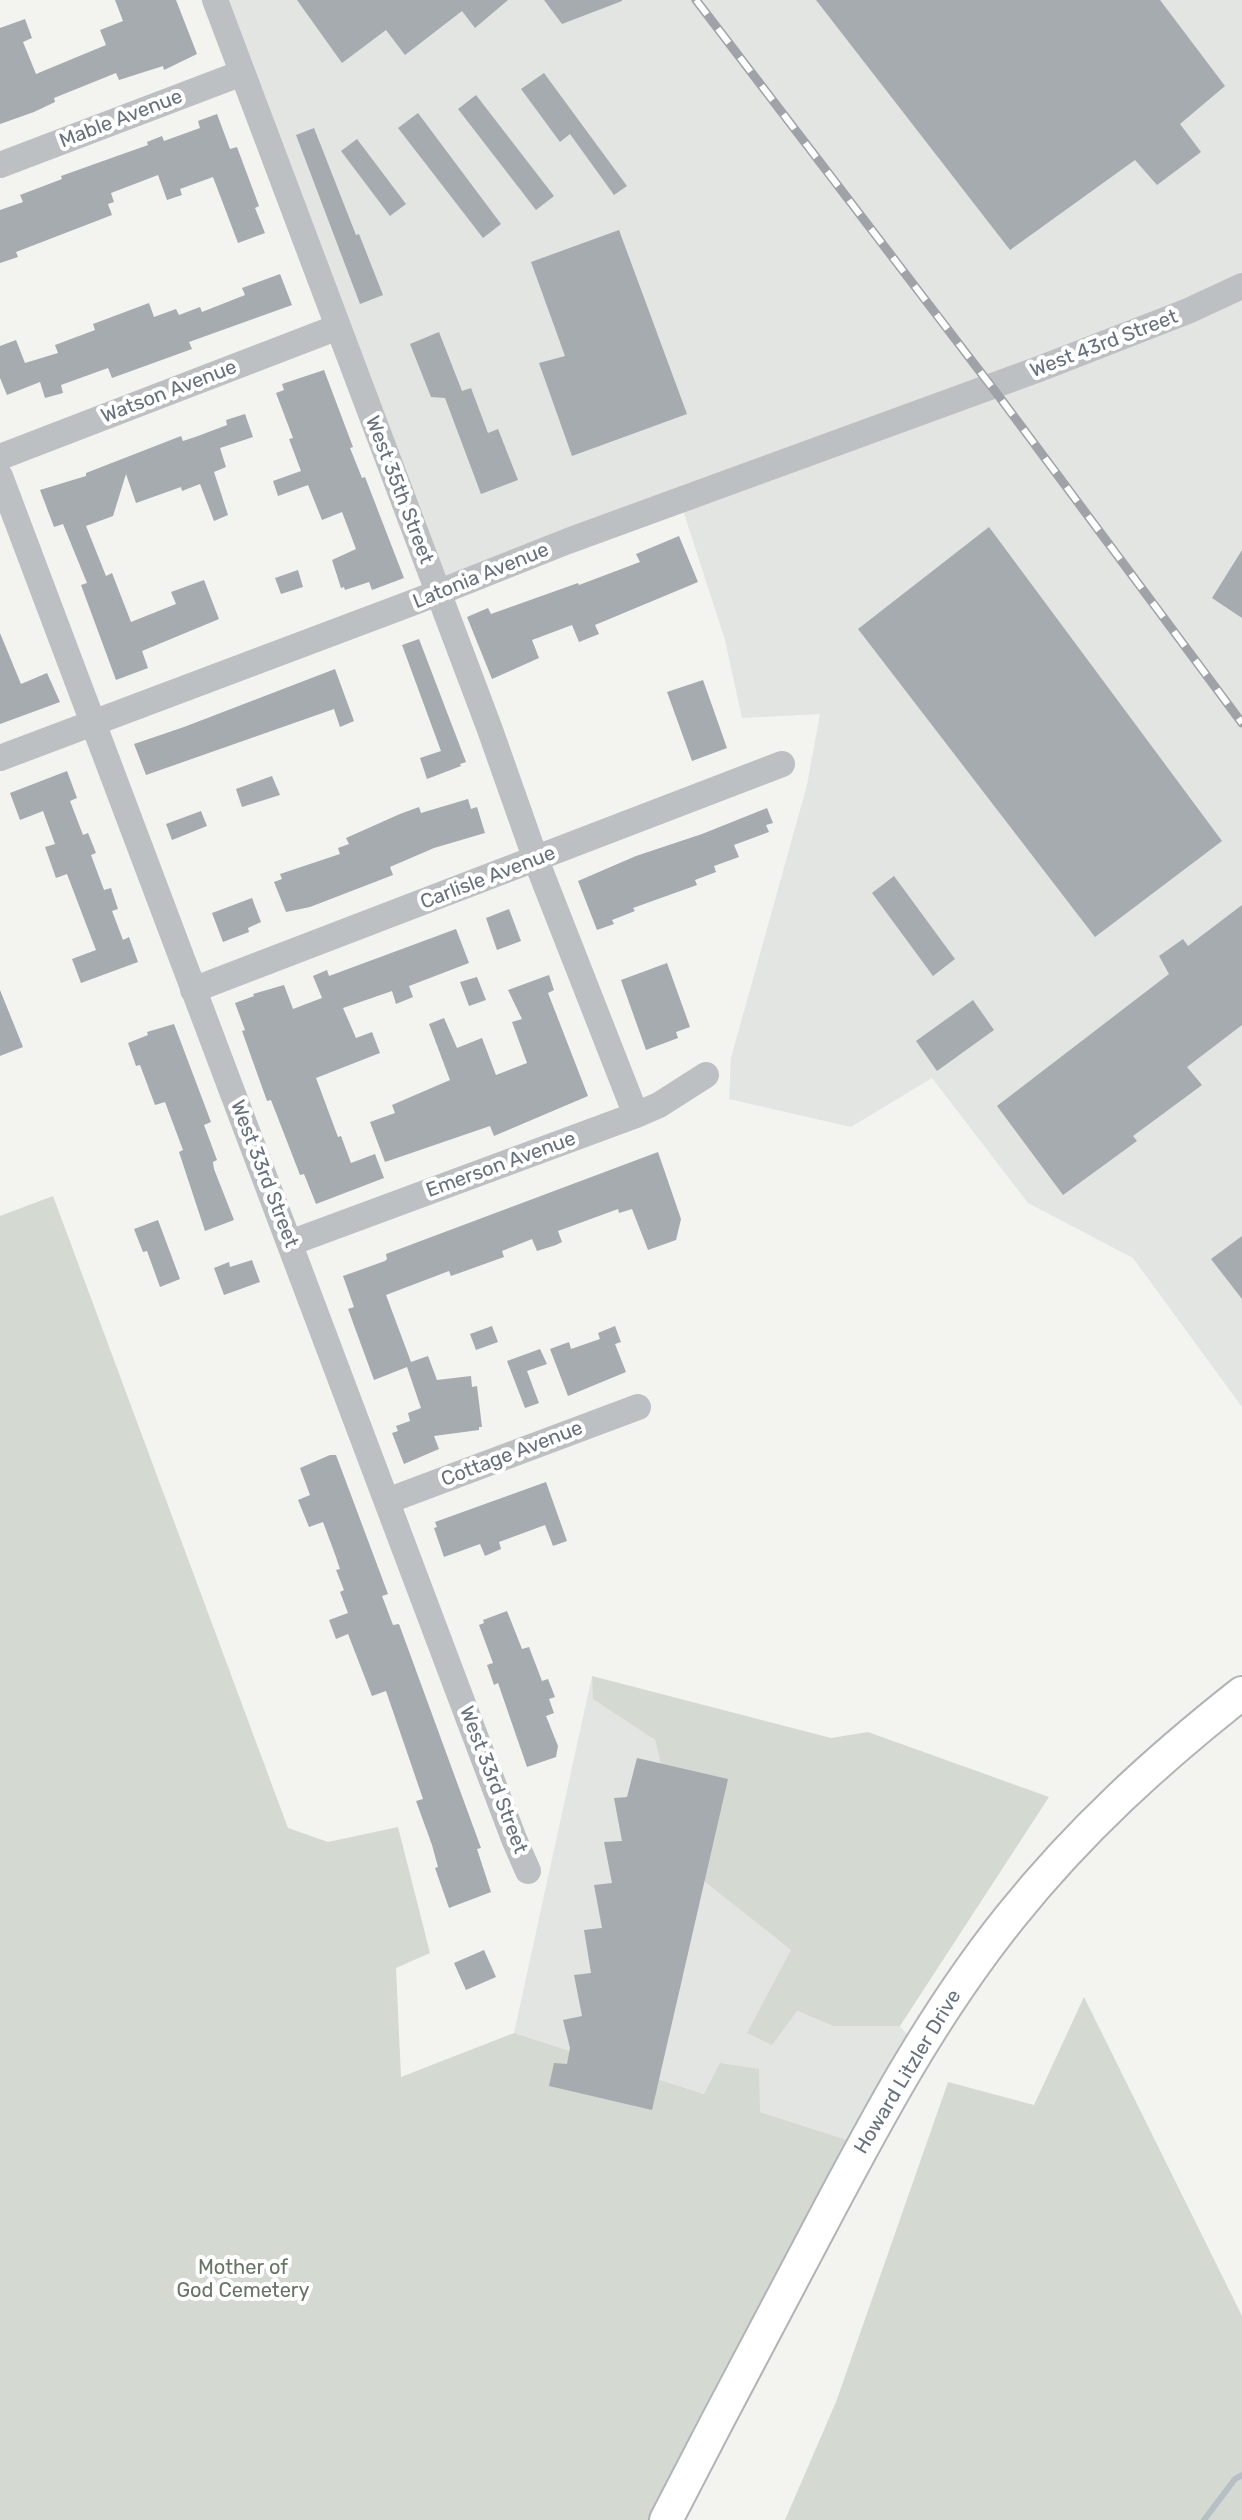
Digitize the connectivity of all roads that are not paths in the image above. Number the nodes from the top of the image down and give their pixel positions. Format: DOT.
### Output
graph roads {
  1 [pos="215,0"];
  2 [pos="242,73"];
  3 [pos="0,165"];
  4 [pos="1242,286"];
  5 [pos="338,327"];
  6 [pos="963,397"];
  7 [pos="0,457"];
  8 [pos="0,476"];
  9 [pos="438,593"];
  10 [pos="93,723"];
  11 [pos="0,758"];
  12 [pos="782,764"];
  13 [pos="536,860"];
  14 [pos="193,990"];
  15 [pos="706,1075"];
  16 [pos="636,1115"];
  17 [pos="290,1243"];
  18 [pos="638,1407"];
  19 [pos="387,1501"];
  20 [pos="1242,1693"];
  21 [pos="528,1871"];
  22 [pos="666,2520"];
  1 -- 2 [label="street, West 35th Street"];
  2 -- 3 [label="street, Mable Avenue"];
  2 -- 5 [label="street, West 35th Street"];
  4 -- 6 [label="street, West 43rd Street"];
  5 -- 7 [label="street, Watson Avenue"];
  5 -- 9 [label="street, West 35th Street"];
  6 -- 9 [label="street, Latonia Avenue"];
  8 -- 10 [label="street, West 33rd Street"];
  9 -- 10 [label="street, Latonia Avenue"];
  9 -- 13 [label="street, West 35th Street"];
  10 -- 11 [label="street, Latonia Avenue"];
  10 -- 14 [label="street, West 33rd Street"];
  12 -- 13 [label="street, Carlisle Avenue"];
  13 -- 14 [label="street, Carlisle Avenue"];
  13 -- 16 [label="street, West 35th Street"];
  14 -- 17 [label="street, West 33rd Street"];
  15 -- 16 [label="street, Emerson Avenue"];
  16 -- 17 [label="street, Emerson Avenue"];
  17 -- 19 [label="street, West 33rd Street"];
  18 -- 19 [label="street, Cottage Avenue"];
  19 -- 21 [label="street, West 33rd Street"];
  20 -- 22 [label="main road, Howard Litzler Drive"];
}
